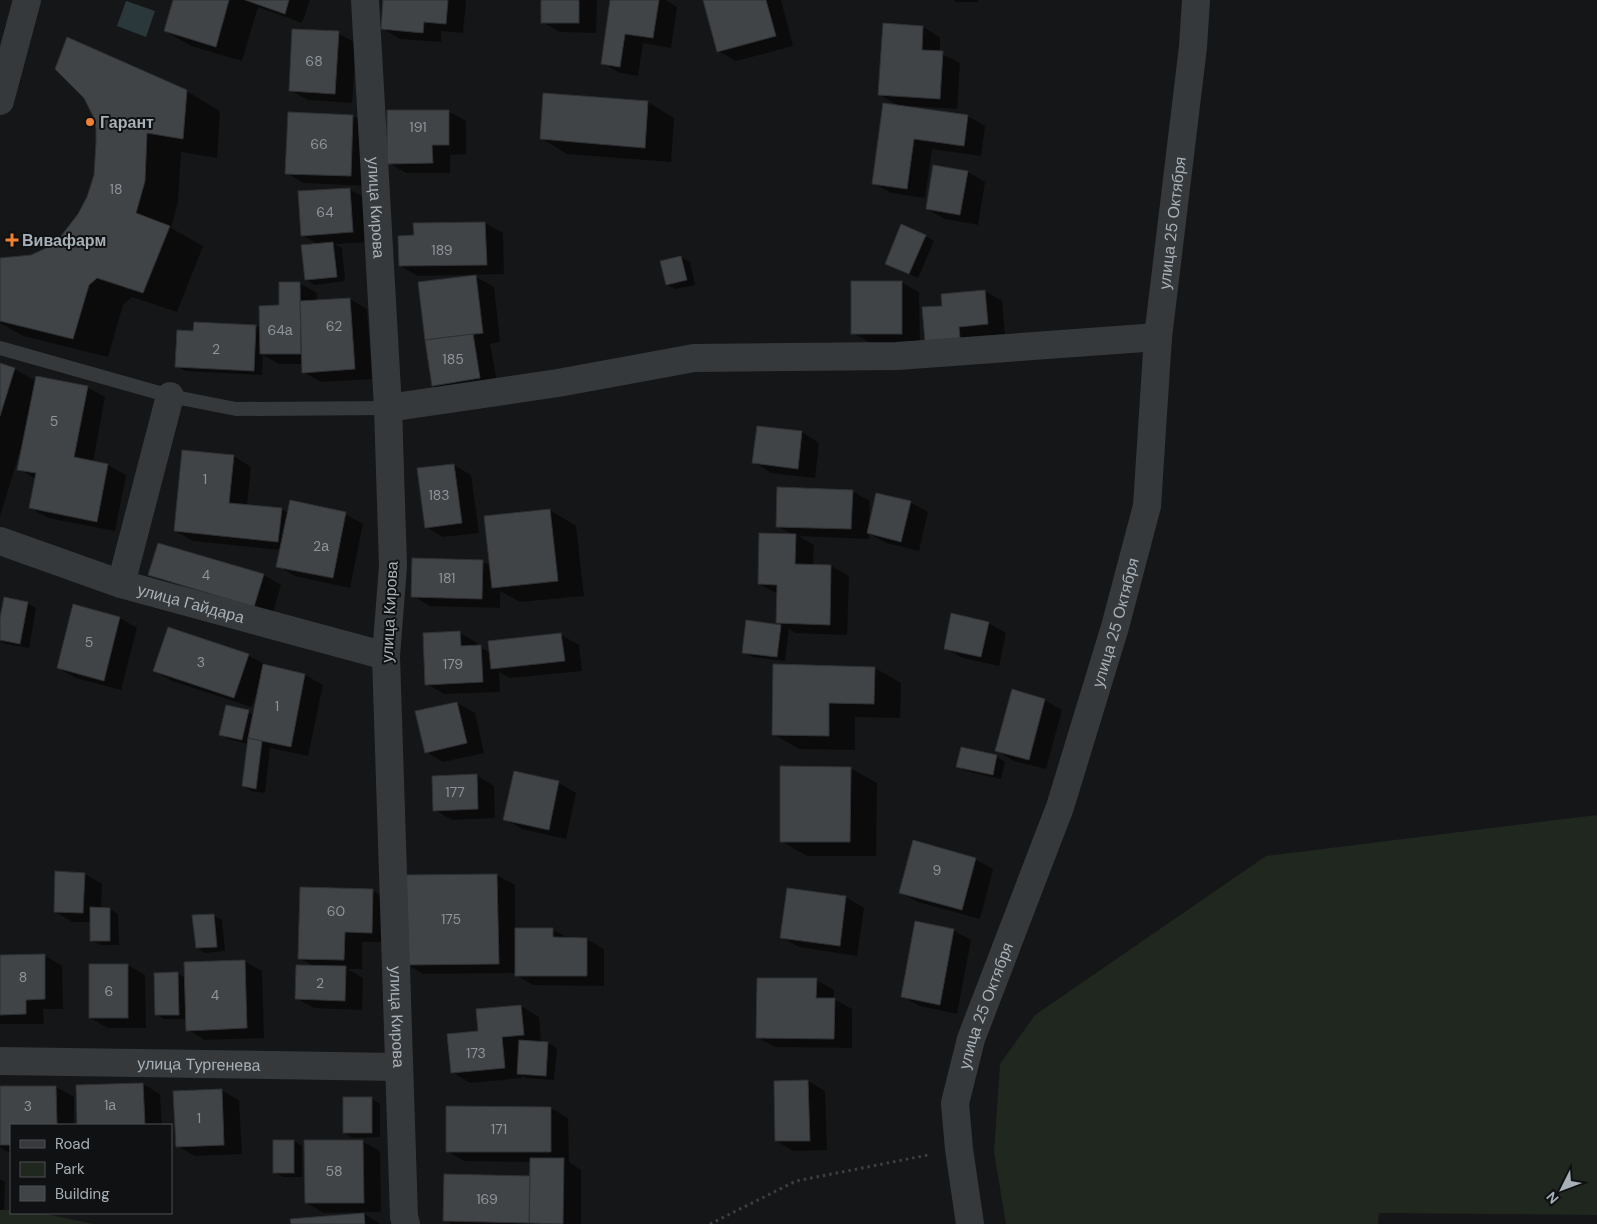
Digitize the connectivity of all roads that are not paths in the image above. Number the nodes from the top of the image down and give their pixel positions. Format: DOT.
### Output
graph roads {
  1 [pos="27,0"];
  2 [pos="365,0"];
  3 [pos="1196,0"];
  4 [pos="0,101"];
  5 [pos="1158,337"];
  6 [pos="0,348"];
  7 [pos="170,396"];
  8 [pos="388,408"];
  9 [pos="0,541"];
  10 [pos="121,584"];
  11 [pos="386,656"];
  12 [pos="0,1061"];
  13 [pos="398,1067"];
  14 [pos="406,1224"];
  15 [pos="970,1224"];
  1 -- 4 [label="street"];
  2 -- 8 [label="street, улица Кирова"];
  3 -- 5 [label="street, улица 25 Октября"];
  5 -- 8 [label="street"];
  5 -- 15 [label="street, улица 25 Октября"];
  6 -- 7 [label="lane"];
  7 -- 8 [label="lane"];
  7 -- 10 [label="street"];
  8 -- 11 [label="street, улица Кирова"];
  9 -- 10 [label="street, улица Гайдара"];
  10 -- 11 [label="street, улица Гайдара"];
  11 -- 13 [label="street, улица Кирова"];
  12 -- 13 [label="street, улица Тургенева"];
  13 -- 14 [label="street, улица Кирова"];
}
